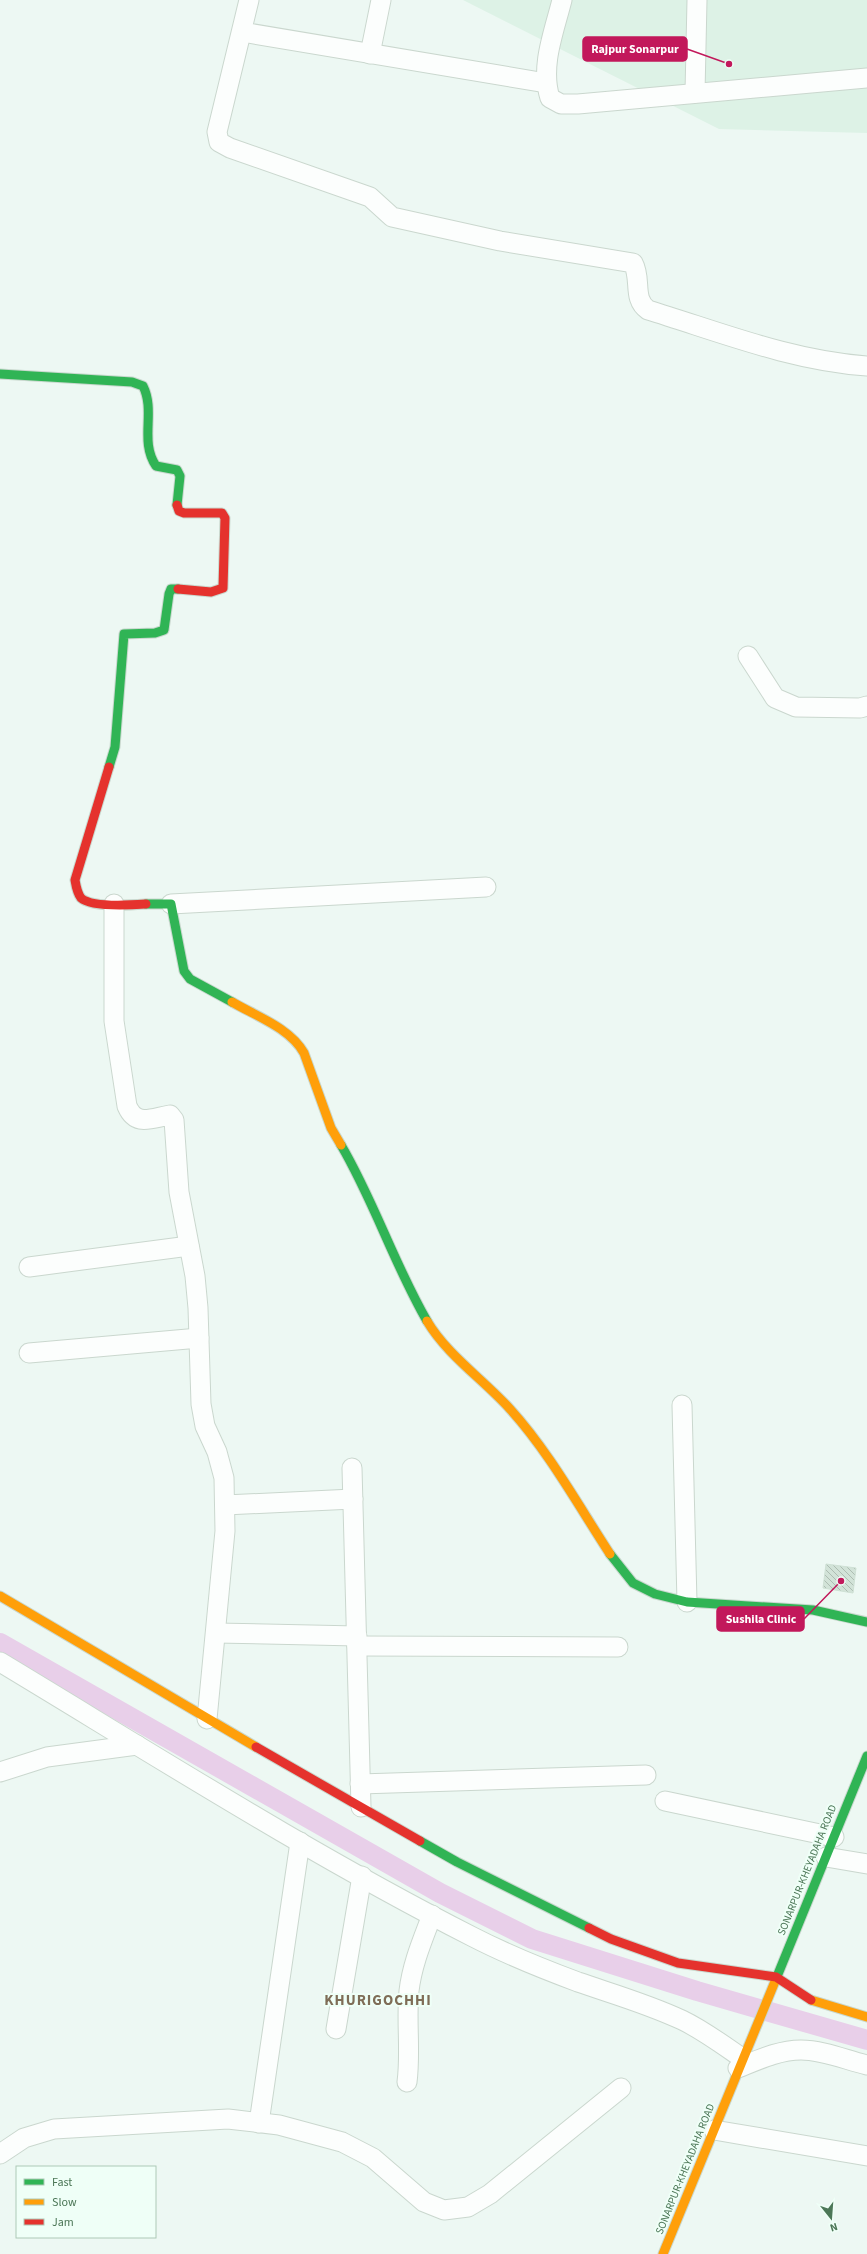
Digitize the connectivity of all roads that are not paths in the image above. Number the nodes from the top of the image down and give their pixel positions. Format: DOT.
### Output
graph roads {
  1 [pos="249,0"];
  2 [pos="380,0"];
  3 [pos="562,0"];
  4 [pos="696,0"];
  5 [pos="242,32"];
  6 [pos="370,54"];
  7 [pos="867,78"];
  8 [pos="546,84"];
  9 [pos="695,93"];
  10 [pos="867,366"];
  11 [pos="0,374"];
  12 [pos="748,656"];
  13 [pos="867,706"];
  14 [pos="486,888"];
  15 [pos="114,904"];
  16 [pos="171,904"];
  17 [pos="188,1246"];
  18 [pos="29,1267"];
  19 [pos="199,1338"];
  20 [pos="29,1353"];
  21 [pos="682,1405"];
  22 [pos="352,1468"];
  23 [pos="353,1499"];
  24 [pos="225,1505"];
  25 [pos="0,1596"];
  26 [pos="686,1602"];
  27 [pos="867,1622"];
  28 [pos="216,1633"];
  29 [pos="357,1641"];
  30 [pos="618,1646"];
  31 [pos="0,1662"];
  32 [pos="25,1677"];
  33 [pos="0,1679"];
  34 [pos="207,1719"];
  35 [pos="137,1745"];
  36 [pos="865,1765"];
  37 [pos="0,1772"];
  38 [pos="646,1775"];
  39 [pos="360,1784"];
  40 [pos="665,1801"];
  41 [pos="361,1807"];
  42 [pos="834,1837"];
  43 [pos="300,1842"];
  44 [pos="826,1857"];
  45 [pos="867,1864"];
  46 [pos="362,1876"];
  47 [pos="432,1915"];
  48 [pos="776,1977"];
  49 [pos="867,2017"];
  50 [pos="336,2029"];
  51 [pos="742,2058"];
  52 [pos="867,2065"];
  53 [pos="407,2082"];
  54 [pos="620,2088"];
  55 [pos="259,2123"];
  56 [pos="714,2130"];
  57 [pos="0,2154"];
  58 [pos="867,2156"];
  59 [pos="663,2254"];
  1 -- 5 [label="street"];
  2 -- 6 [label="street"];
  3 -- 8 [label="street"];
  4 -- 9 [label="street"];
  5 -- 6 [label="street"];
  5 -- 10 [label="street"];
  6 -- 8 [label="street"];
  7 -- 9 [label="street"];
  8 -- 9 [label="street"];
  11 -- 15 [label="street"];
  12 -- 13 [label="street"];
  14 -- 16 [label="street"];
  15 -- 16 [label="street"];
  15 -- 17 [label="street"];
  16 -- 26 [label="street"];
  17 -- 18 [label="street"];
  17 -- 19 [label="street"];
  19 -- 20 [label="street"];
  19 -- 24 [label="street"];
  21 -- 26 [label="street"];
  22 -- 23 [label="street"];
  23 -- 24 [label="street"];
  23 -- 29 [label="street"];
  24 -- 28 [label="street"];
  25 -- 34 [label="street"];
  26 -- 27 [label="street"];
  28 -- 29 [label="street"];
  28 -- 34 [label="street"];
  29 -- 30 [label="street"];
  29 -- 39 [label="street"];
  31 -- 32 [label="street"];
  32 -- 33 [label="street"];
  32 -- 35 [label="street"];
  34 -- 41 [label="street"];
  35 -- 37 [label="street"];
  35 -- 43 [label="street"];
  36 -- 42 [label="street, SONARPUR-KHEYADAHA ROAD"];
  38 -- 39 [label="street"];
  39 -- 41 [label="street"];
  40 -- 42 [label="street"];
  41 -- 48 [label="street"];
  42 -- 44 [label="street, SONARPUR-KHEYADAHA ROAD"];
  43 -- 46 [label="street"];
  43 -- 55 [label="street"];
  44 -- 45 [label="street"];
  44 -- 48 [label="street, SONARPUR-KHEYADAHA ROAD"];
  46 -- 47 [label="street"];
  46 -- 50 [label="street"];
  47 -- 51 [label="street"];
  47 -- 53 [label="street"];
  48 -- 49 [label="street"];
  48 -- 51 [label="street, SONARPUR-KHEYADAHA ROAD"];
  51 -- 52 [label="street"];
  51 -- 56 [label="street, SONARPUR-KHEYADAHA ROAD"];
  54 -- 55 [label="street"];
  55 -- 57 [label="street"];
  56 -- 58 [label="street"];
  56 -- 59 [label="street, SONARPUR-KHEYADAHA ROAD"];
}
